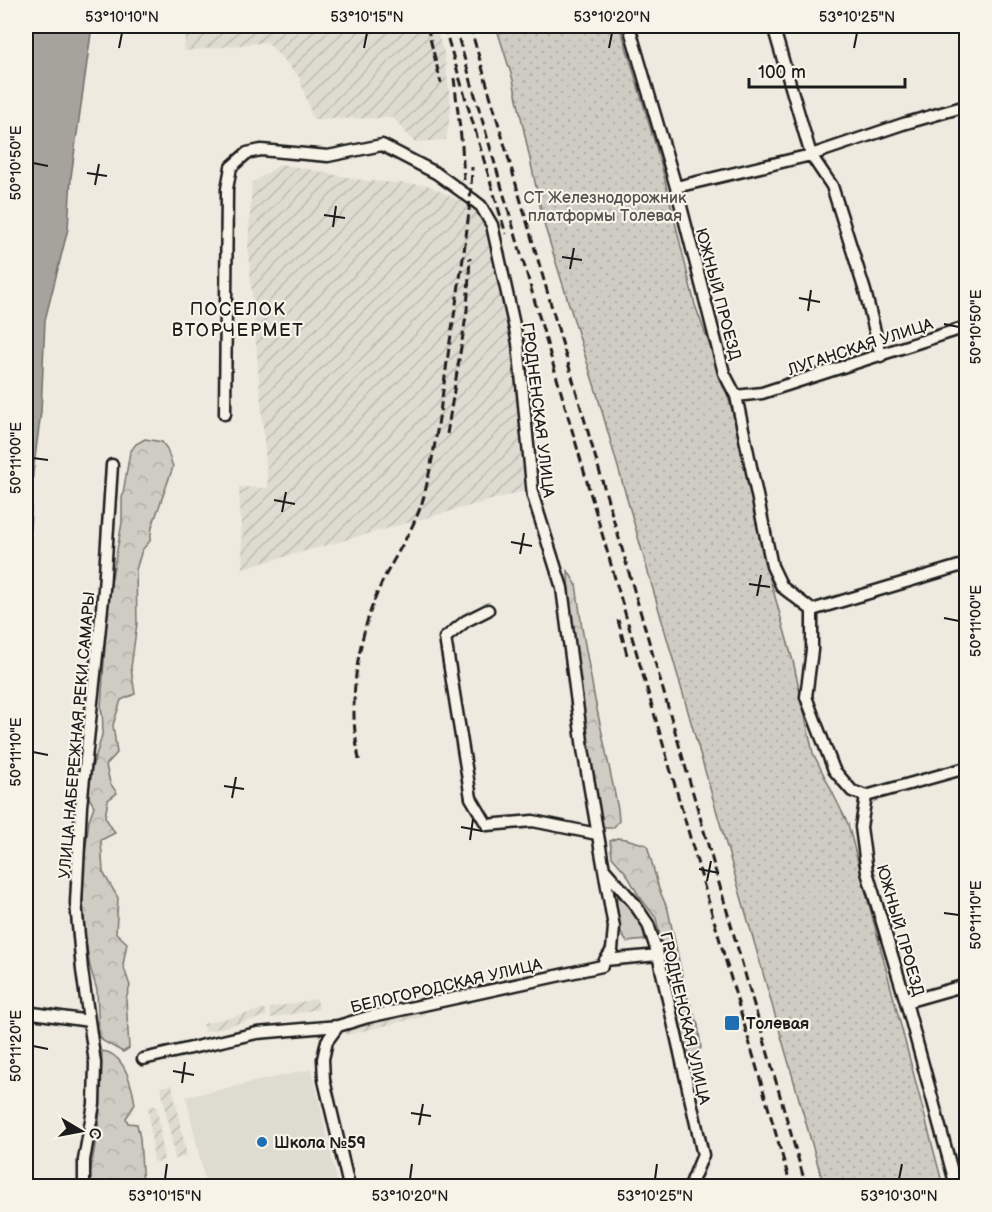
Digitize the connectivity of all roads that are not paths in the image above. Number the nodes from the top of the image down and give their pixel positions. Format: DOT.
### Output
graph roads {
  1 [pos="629,26"];
  2 [pos="773,26"];
  3 [pos="966,106"];
  4 [pos="811,155"];
  5 [pos="676,187"];
  6 [pos="966,327"];
  7 [pos="881,356"];
  8 [pos="736,396"];
  9 [pos="225,414"];
  10 [pos="112,465"];
  11 [pos="966,564"];
  12 [pos="488,610"];
  13 [pos="812,610"];
  14 [pos="966,768"];
  15 [pos="866,796"];
  16 [pos="597,834"];
  17 [pos="604,868"];
  18 [pos="658,955"];
  19 [pos="605,960"];
  20 [pos="966,985"];
  21 [pos="906,1002"];
  22 [pos="26,1012"];
  23 [pos="89,1021"];
  24 [pos="338,1026"];
  25 [pos="143,1059"];
  26 [pos="84,1186"];
  27 [pos="349,1186"];
  28 [pos="690,1186"];
  29 [pos="956,1186"];
  1 -- 5 [label="street, ЮЖНЫЙ ПРОЕЗД"];
  2 -- 4 [label="street"];
  3 -- 4 [label="street"];
  4 -- 5 [label="street"];
  4 -- 7 [label="street"];
  5 -- 8 [label="street, ЮЖНЫЙ ПРОЕЗД"];
  6 -- 7 [label="street, ЛУГАНСКАЯ УЛИЦА"];
  7 -- 8 [label="street, ЛУГАНСКАЯ УЛИЦА"];
  8 -- 13 [label="street, ЮЖНЫЙ ПРОЕЗД"];
  9 -- 16 [label="street, ГРОДНЕНСКАЯ УЛИЦА"];
  10 -- 23 [label="street, УЛИЦА НАБЕРЕЖНАЯ РЕКИ САМАРЫ"];
  11 -- 13 [label="street"];
  12 -- 16 [label="street"];
  13 -- 15 [label="street"];
  14 -- 15 [label="street"];
  15 -- 21 [label="street, ЮЖНЫЙ ПРОЕЗД"];
  16 -- 17 [label="street, ГРОДНЕНСКАЯ УЛИЦА"];
  17 -- 18 [label="street, ГРОДНЕНСКАЯ УЛИЦА"];
  17 -- 19 [label="street, ГРОДНЕНСКАЯ УЛИЦА"];
  18 -- 19 [label="street"];
  18 -- 28 [label="street, ГРОДНЕНСКАЯ УЛИЦА"];
  19 -- 24 [label="street, БЕЛОГОРОДСКАЯ УЛИЦА"];
  20 -- 21 [label="street"];
  21 -- 29 [label="street, ЮЖНЫЙ ПРОЕЗД"];
  22 -- 23 [label="street"];
  23 -- 26 [label="street, УЛИЦА НАБЕРЕЖНАЯ РЕКИ САМАРЫ"];
  24 -- 25 [label="street"];
  24 -- 27 [label="street, БЕЛОГОРОДСКАЯ УЛИЦА"];
}
